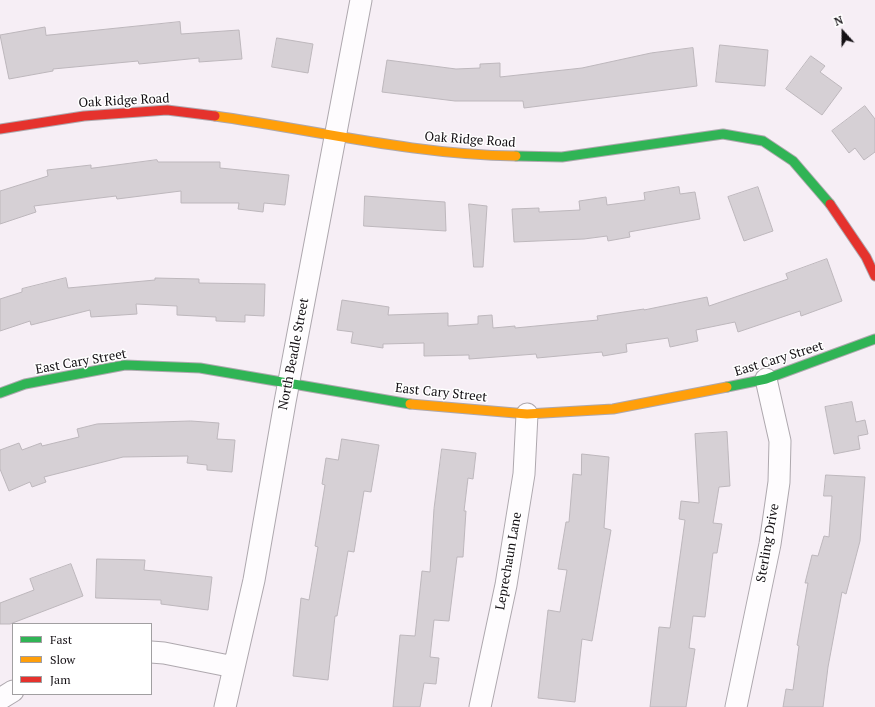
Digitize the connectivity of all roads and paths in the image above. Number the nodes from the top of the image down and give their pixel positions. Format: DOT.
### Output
graph roads {
  1 [pos="361,0"];
  2 [pos="0,129"];
  3 [pos="335,136"];
  4 [pos="875,276"];
  5 [pos="875,339"];
  6 [pos="766,379"];
  7 [pos="289,382"];
  8 [pos="0,393"];
  9 [pos="527,414"];
  10 [pos="152,652"];
  11 [pos="234,667"];
  12 [pos="12,692"];
  13 [pos="0,699"];
  14 [pos="225,707"];
  15 [pos="480,707"];
  16 [pos="736,707"];
  1 -- 3 [label="street, North Beadle Street"];
  2 -- 3 [label="street, Oak Ridge Road"];
  3 -- 4 [label="street, Oak Ridge Road"];
  3 -- 7 [label="street, North Beadle Street"];
  5 -- 6 [label="street, East Cary Street"];
  6 -- 9 [label="street, East Cary Street"];
  6 -- 16 [label="street, Sterling Drive"];
  7 -- 8 [label="street, East Cary Street"];
  7 -- 9 [label="street, East Cary Street"];
  7 -- 11 [label="street, North Beadle Street"];
  9 -- 15 [label="street, Leprechaun Lane"];
  10 -- 11 [label="street"];
  11 -- 14 [label="street, North Beadle Street"];
  12 -- 13 [label="street"];
}
